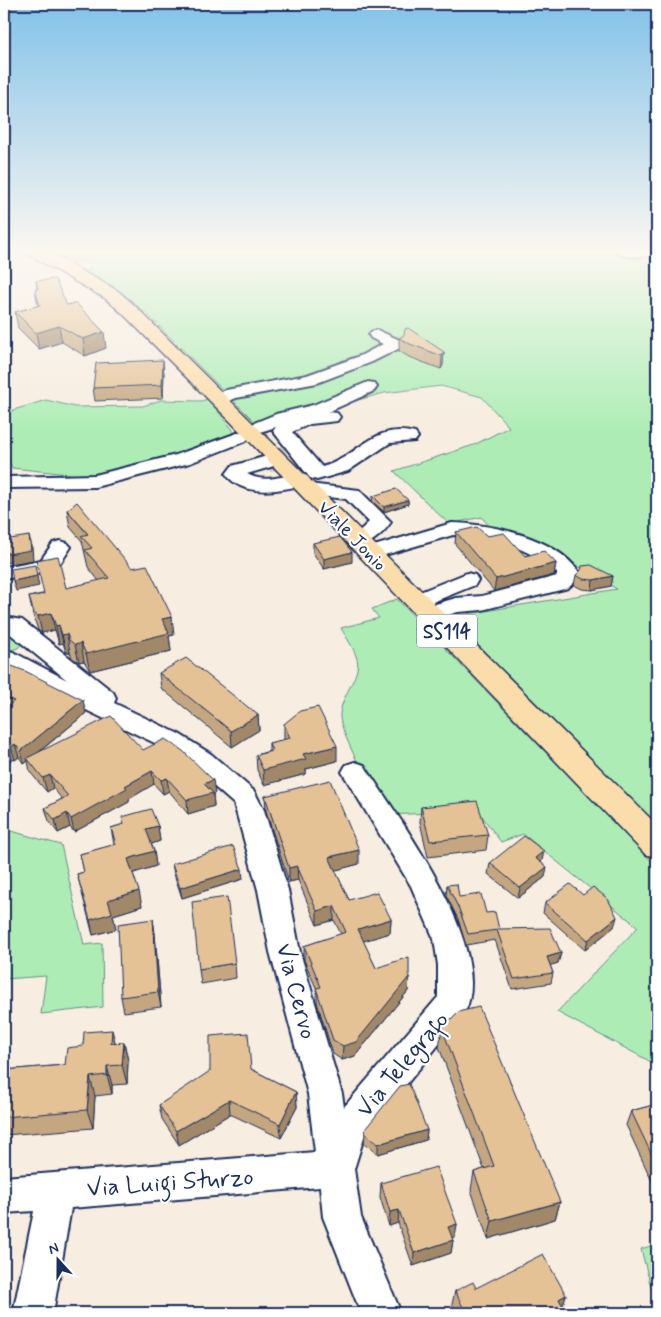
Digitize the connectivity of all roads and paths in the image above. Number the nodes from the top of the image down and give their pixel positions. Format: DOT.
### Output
graph roads {
  1 [pos="129,310"];
  2 [pos="377,335"];
  3 [pos="341,367"];
  4 [pos="331,417"];
  5 [pos="239,420"];
  6 [pos="409,437"];
  7 [pos="267,462"];
  8 [pos="6,478"];
  9 [pos="304,485"];
  10 [pos="60,547"];
  11 [pos="365,547"];
  12 [pos="4,573"];
  13 [pos="467,580"];
  14 [pos="424,607"];
  15 [pos="11,645"];
  16 [pos="355,772"];
  17 [pos="657,845"];
  18 [pos="336,1168"];
  19 [pos="56,1191"];
  20 [pos="4,1195"];
  21 [pos="33,1313"];
  22 [pos="381,1313"];
  1 -- 5 [label="main road, Viale Jonio / SS114"];
  2 -- 3 [label="street"];
  3 -- 5 [label="street"];
  3 -- 5 [label="street"];
  4 -- 6 [label="street"];
  5 -- 8 [label="street"];
  5 -- 9 [label="main road, Viale Jonio / SS114"];
  7 -- 9 [label="street"];
  9 -- 11 [label="main road, Viale Jonio / SS114"];
  10 -- 12 [label="street"];
  11 -- 14 [label="main road, Viale Jonio / SS114"];
  11 -- 14 [label="street"];
  13 -- 14 [label="street"];
  14 -- 17 [label="main road, Viale Jonio / SS114"];
  15 -- 18 [label="street, Via Cervo"];
  16 -- 18 [label="street, Via Telegrafo"];
  18 -- 19 [label="street, Via Luigi Sturzo"];
  18 -- 22 [label="street, Via Cervo"];
  19 -- 20 [label="street, Via Luigi Sturzo"];
  19 -- 21 [label="street"];
}
